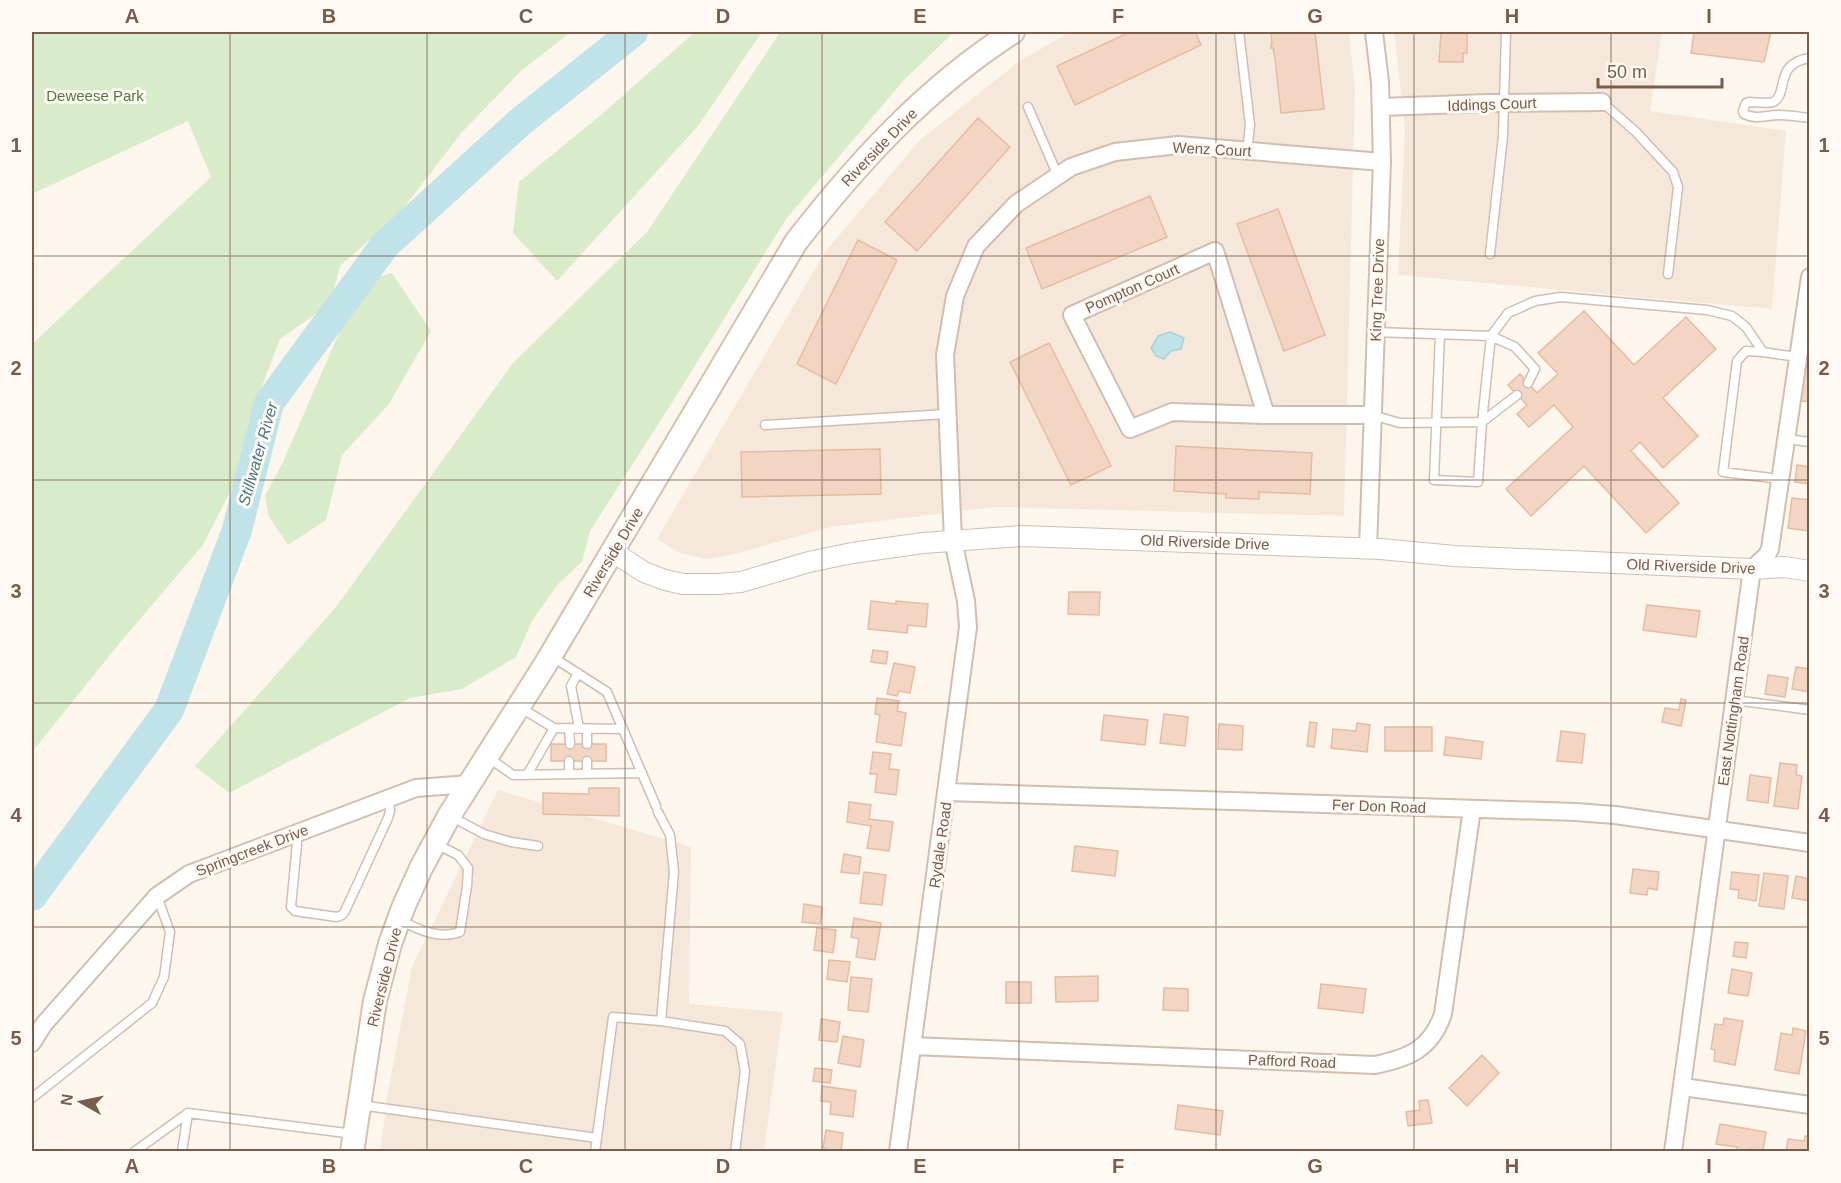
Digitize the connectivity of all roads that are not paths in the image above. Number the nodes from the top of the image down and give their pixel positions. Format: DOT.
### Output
graph roads {
  1 [pos="1013,32"];
  2 [pos="1239,32"];
  3 [pos="1374,32"];
  4 [pos="1506,32"];
  5 [pos="1809,58"];
  6 [pos="1602,102"];
  7 [pos="1505,103"];
  8 [pos="1028,107"];
  9 [pos="1382,107"];
  10 [pos="1809,118"];
  11 [pos="1247,151"];
  12 [pos="1382,162"];
  13 [pos="1058,176"];
  14 [pos="1490,254"];
  15 [pos="1668,274"];
  16 [pos="1809,277"];
  17 [pos="1807,308"];
  18 [pos="1375,332"];
  19 [pos="1440,334"];
  20 [pos="1491,336"];
  21 [pos="1763,352"];
  22 [pos="1797,357"];
  23 [pos="1528,383"];
  24 [pos="1517,395"];
  25 [pos="947,414"];
  26 [pos="1266,415"];
  27 [pos="1372,415"];
  28 [pos="1436,422"];
  29 [pos="1482,422"];
  30 [pos="765,425"];
  31 [pos="1786,439"];
  32 [pos="1809,442"];
  33 [pos="1780,479"];
  34 [pos="953,540"];
  35 [pos="1368,548"];
  36 [pos="613,552"];
  37 [pos="1752,569"];
  38 [pos="1809,571"];
  39 [pos="550,656"];
  40 [pos="578,673"];
  41 [pos="1734,700"];
  42 [pos="520,707"];
  43 [pos="1809,710"];
  44 [pos="554,728"];
  45 [pos="569,728"];
  46 [pos="583,728"];
  47 [pos="623,729"];
  48 [pos="570,744"];
  49 [pos="587,744"];
  50 [pos="487,757"];
  51 [pos="569,761"];
  52 [pos="587,761"];
  53 [pos="642,773"];
  54 [pos="569,774"];
  55 [pos="587,774"];
  56 [pos="527,775"];
  57 [pos="470,784"];
  58 [pos="947,792"];
  59 [pos="389,798"];
  60 [pos="1472,809"];
  61 [pos="449,816"];
  62 [pos="1716,830"];
  63 [pos="298,833"];
  64 [pos="434,843"];
  65 [pos="1809,843"];
  66 [pos="538,846"];
  67 [pos="157,896"];
  68 [pos="398,920"];
  69 [pos="661,1021"];
  70 [pos="32,1043"];
  71 [pos="912,1046"];
  72 [pos="1683,1086"];
  73 [pos="32,1098"];
  74 [pos="359,1105"];
  75 [pos="1809,1105"];
  76 [pos="188,1113"];
  77 [pos="597,1138"];
  78 [pos="354,1143"];
  79 [pos="134,1152"];
  80 [pos="183,1152"];
  81 [pos="595,1152"];
  82 [pos="735,1152"];
  83 [pos="898,1152"];
  84 [pos="1673,1152"];
  1 -- 36 [label="main road, Riverside Drive"];
  2 -- 11 [label="lane"];
  3 -- 9 [label="street, King Tree Drive"];
  4 -- 7 [label="lane"];
  5 -- 10 [label="lane"];
  6 -- 7 [label="street, Iddings Court"];
  6 -- 15 [label="lane"];
  7 -- 9 [label="street, Iddings Court"];
  7 -- 14 [label="lane"];
  8 -- 13 [label="lane"];
  9 -- 12 [label="street, King Tree Drive"];
  11 -- 12 [label="street, Wenz Court"];
  11 -- 13 [label="street, Wenz Court"];
  12 -- 18 [label="street, King Tree Drive"];
  13 -- 25 [label="street, Wenz Court"];
  16 -- 17 [label="street"];
  17 -- 22 [label="street"];
  18 -- 19 [label="lane"];
  18 -- 27 [label="street, King Tree Drive"];
  19 -- 20 [label="lane"];
  19 -- 28 [label="lane"];
  20 -- 21 [label="lane"];
  20 -- 23 [label="lane"];
  20 -- 29 [label="lane"];
  21 -- 22 [label="lane"];
  21 -- 33 [label="lane"];
  22 -- 31 [label="street"];
  24 -- 29 [label="lane"];
  25 -- 30 [label="lane"];
  25 -- 34 [label="street, Wenz Court"];
  26 -- 26 [label="street, Pompton Court"];
  26 -- 27 [label="street, Pompton Court"];
  27 -- 28 [label="lane"];
  27 -- 35 [label="street, King Tree Drive"];
  28 -- 29 [label="lane"];
  28 -- 29 [label="lane"];
  31 -- 32 [label="lane"];
  31 -- 33 [label="street"];
  33 -- 37 [label="street"];
  34 -- 35 [label="street, Old Riverside Drive"];
  34 -- 36 [label="street, Old Riverside Drive"];
  34 -- 58 [label="street, Rydale Road"];
  35 -- 37 [label="street, Old Riverside Drive"];
  36 -- 39 [label="main road, Riverside Drive"];
  37 -- 38 [label="street, Old Riverside Drive"];
  37 -- 41 [label="street, East Nottingham Road"];
  39 -- 40 [label="lane"];
  39 -- 42 [label="main road, Riverside Drive"];
  40 -- 46 [label="lane"];
  40 -- 47 [label="lane"];
  41 -- 43 [label="lane"];
  41 -- 62 [label="street, East Nottingham Road"];
  42 -- 44 [label="lane"];
  42 -- 50 [label="main road, Riverside Drive"];
  44 -- 45 [label="lane"];
  44 -- 56 [label="lane"];
  45 -- 46 [label="lane"];
  45 -- 48 [label="lane"];
  46 -- 47 [label="lane"];
  46 -- 49 [label="lane"];
  47 -- 53 [label="lane"];
  50 -- 56 [label="lane"];
  50 -- 57 [label="main road, Riverside Drive"];
  51 -- 54 [label="lane"];
  52 -- 55 [label="lane"];
  53 -- 55 [label="lane"];
  53 -- 69 [label="lane"];
  54 -- 55 [label="lane"];
  54 -- 56 [label="lane"];
  57 -- 59 [label="street, Springcreek Drive"];
  57 -- 61 [label="main road, Riverside Drive"];
  58 -- 60 [label="street, Fer Don Road"];
  58 -- 71 [label="street, Rydale Road"];
  59 -- 63 [label="street, Springcreek Drive"];
  59 -- 63 [label="lane"];
  60 -- 62 [label="street, Fer Don Road"];
  60 -- 71 [label="street, Pafford Road"];
  61 -- 64 [label="main road, Riverside Drive"];
  61 -- 66 [label="lane"];
  62 -- 65 [label="street, Fer Don Road"];
  62 -- 72 [label="street, East Nottingham Road"];
  63 -- 67 [label="street, Springcreek Drive"];
  64 -- 68 [label="main road, Riverside Drive"];
  64 -- 68 [label="lane"];
  67 -- 70 [label="street, Springcreek Drive"];
  67 -- 73 [label="lane"];
  68 -- 74 [label="main road, Riverside Drive"];
  69 -- 77 [label="lane"];
  69 -- 82 [label="lane"];
  71 -- 83 [label="street, Rydale Road"];
  72 -- 75 [label="street"];
  72 -- 84 [label="street, East Nottingham Road"];
  74 -- 77 [label="lane"];
  74 -- 78 [label="main road, Riverside Drive"];
  76 -- 78 [label="lane"];
  76 -- 79 [label="lane"];
  76 -- 80 [label="lane"];
  77 -- 81 [label="lane"];
}
